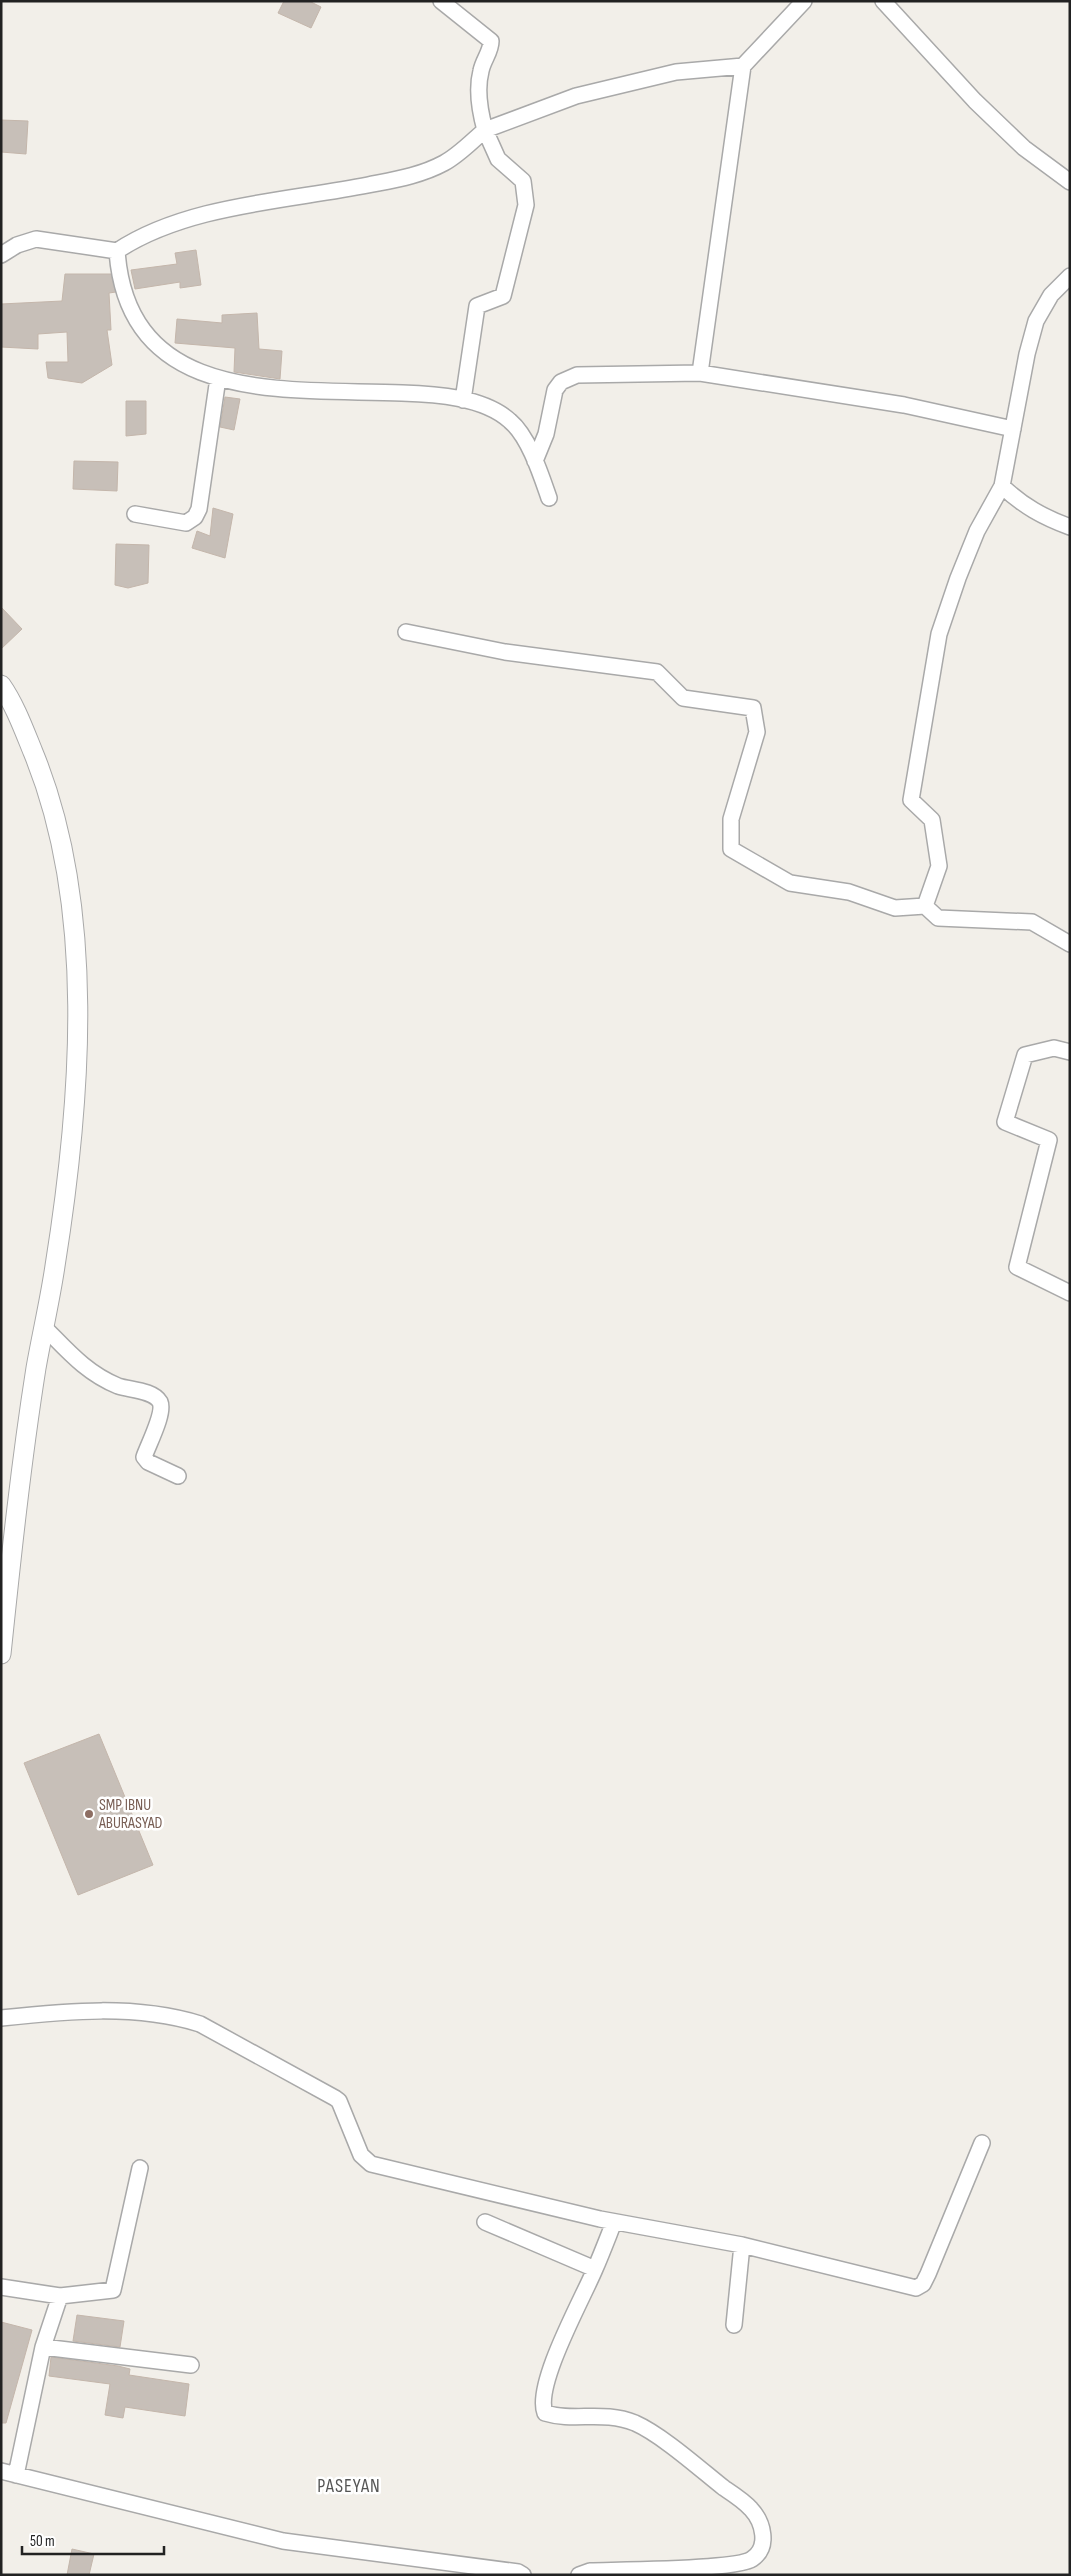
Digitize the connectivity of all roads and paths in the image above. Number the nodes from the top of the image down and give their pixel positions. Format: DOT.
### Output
graph roads {
  1 [pos="441,1"];
  2 [pos="804,1"];
  3 [pos="884,1"];
  4 [pos="743,66"];
  5 [pos="485,130"];
  6 [pos="1070,182"];
  7 [pos="117,251"];
  8 [pos="1,255"];
  9 [pos="1070,276"];
  10 [pos="700,373"];
  11 [pos="218,378"];
  12 [pos="463,400"];
  13 [pos="1013,429"];
  14 [pos="535,461"];
  15 [pos="1002,486"];
  16 [pos="549,498"];
  17 [pos="135,514"];
  18 [pos="1070,527"];
  19 [pos="406,632"];
  20 [pos="1,686"];
  21 [pos="925,906"];
  22 [pos="1070,944"];
  23 [pos="1070,1052"];
  24 [pos="1070,1292"];
  25 [pos="44,1327"];
  26 [pos="178,1476"];
  27 [pos="1,1654"];
  28 [pos="1,2018"];
  29 [pos="982,2143"];
  30 [pos="140,2168"];
  31 [pos="485,2222"];
  32 [pos="614,2222"];
  33 [pos="742,2245"];
  34 [pos="596,2269"];
  35 [pos="1,2287"];
  36 [pos="60,2296"];
  37 [pos="734,2325"];
  38 [pos="43,2347"];
  39 [pos="191,2365"];
  40 [pos="1,2470"];
  41 [pos="16,2476"];
  42 [pos="523,2575"];
  43 [pos="578,2575"];
  1 -- 5 [label="street"];
  2 -- 4 [label="street"];
  3 -- 6 [label="street"];
  4 -- 5 [label="street"];
  4 -- 10 [label="street"];
  5 -- 7 [label="street"];
  5 -- 12 [label="street"];
  7 -- 8 [label="street"];
  7 -- 11 [label="street"];
  9 -- 13 [label="street"];
  10 -- 13 [label="street"];
  10 -- 14 [label="street"];
  11 -- 12 [label="street"];
  11 -- 17 [label="street"];
  12 -- 14 [label="street"];
  13 -- 15 [label="street"];
  14 -- 16 [label="street"];
  15 -- 18 [label="street"];
  15 -- 21 [label="street"];
  19 -- 21 [label="street"];
  20 -- 25 [label="street"];
  21 -- 22 [label="street"];
  23 -- 24 [label="street"];
  25 -- 26 [label="street"];
  25 -- 27 [label="street"];
  28 -- 32 [label="street"];
  29 -- 33 [label="street"];
  30 -- 36 [label="street"];
  31 -- 34 [label="street"];
  32 -- 33 [label="street"];
  32 -- 34 [label="street"];
  33 -- 37 [label="street"];
  34 -- 43 [label="street"];
  35 -- 36 [label="street"];
  36 -- 38 [label="street"];
  38 -- 39 [label="street"];
  38 -- 41 [label="street"];
  40 -- 41 [label="street"];
  41 -- 42 [label="street"];
}
